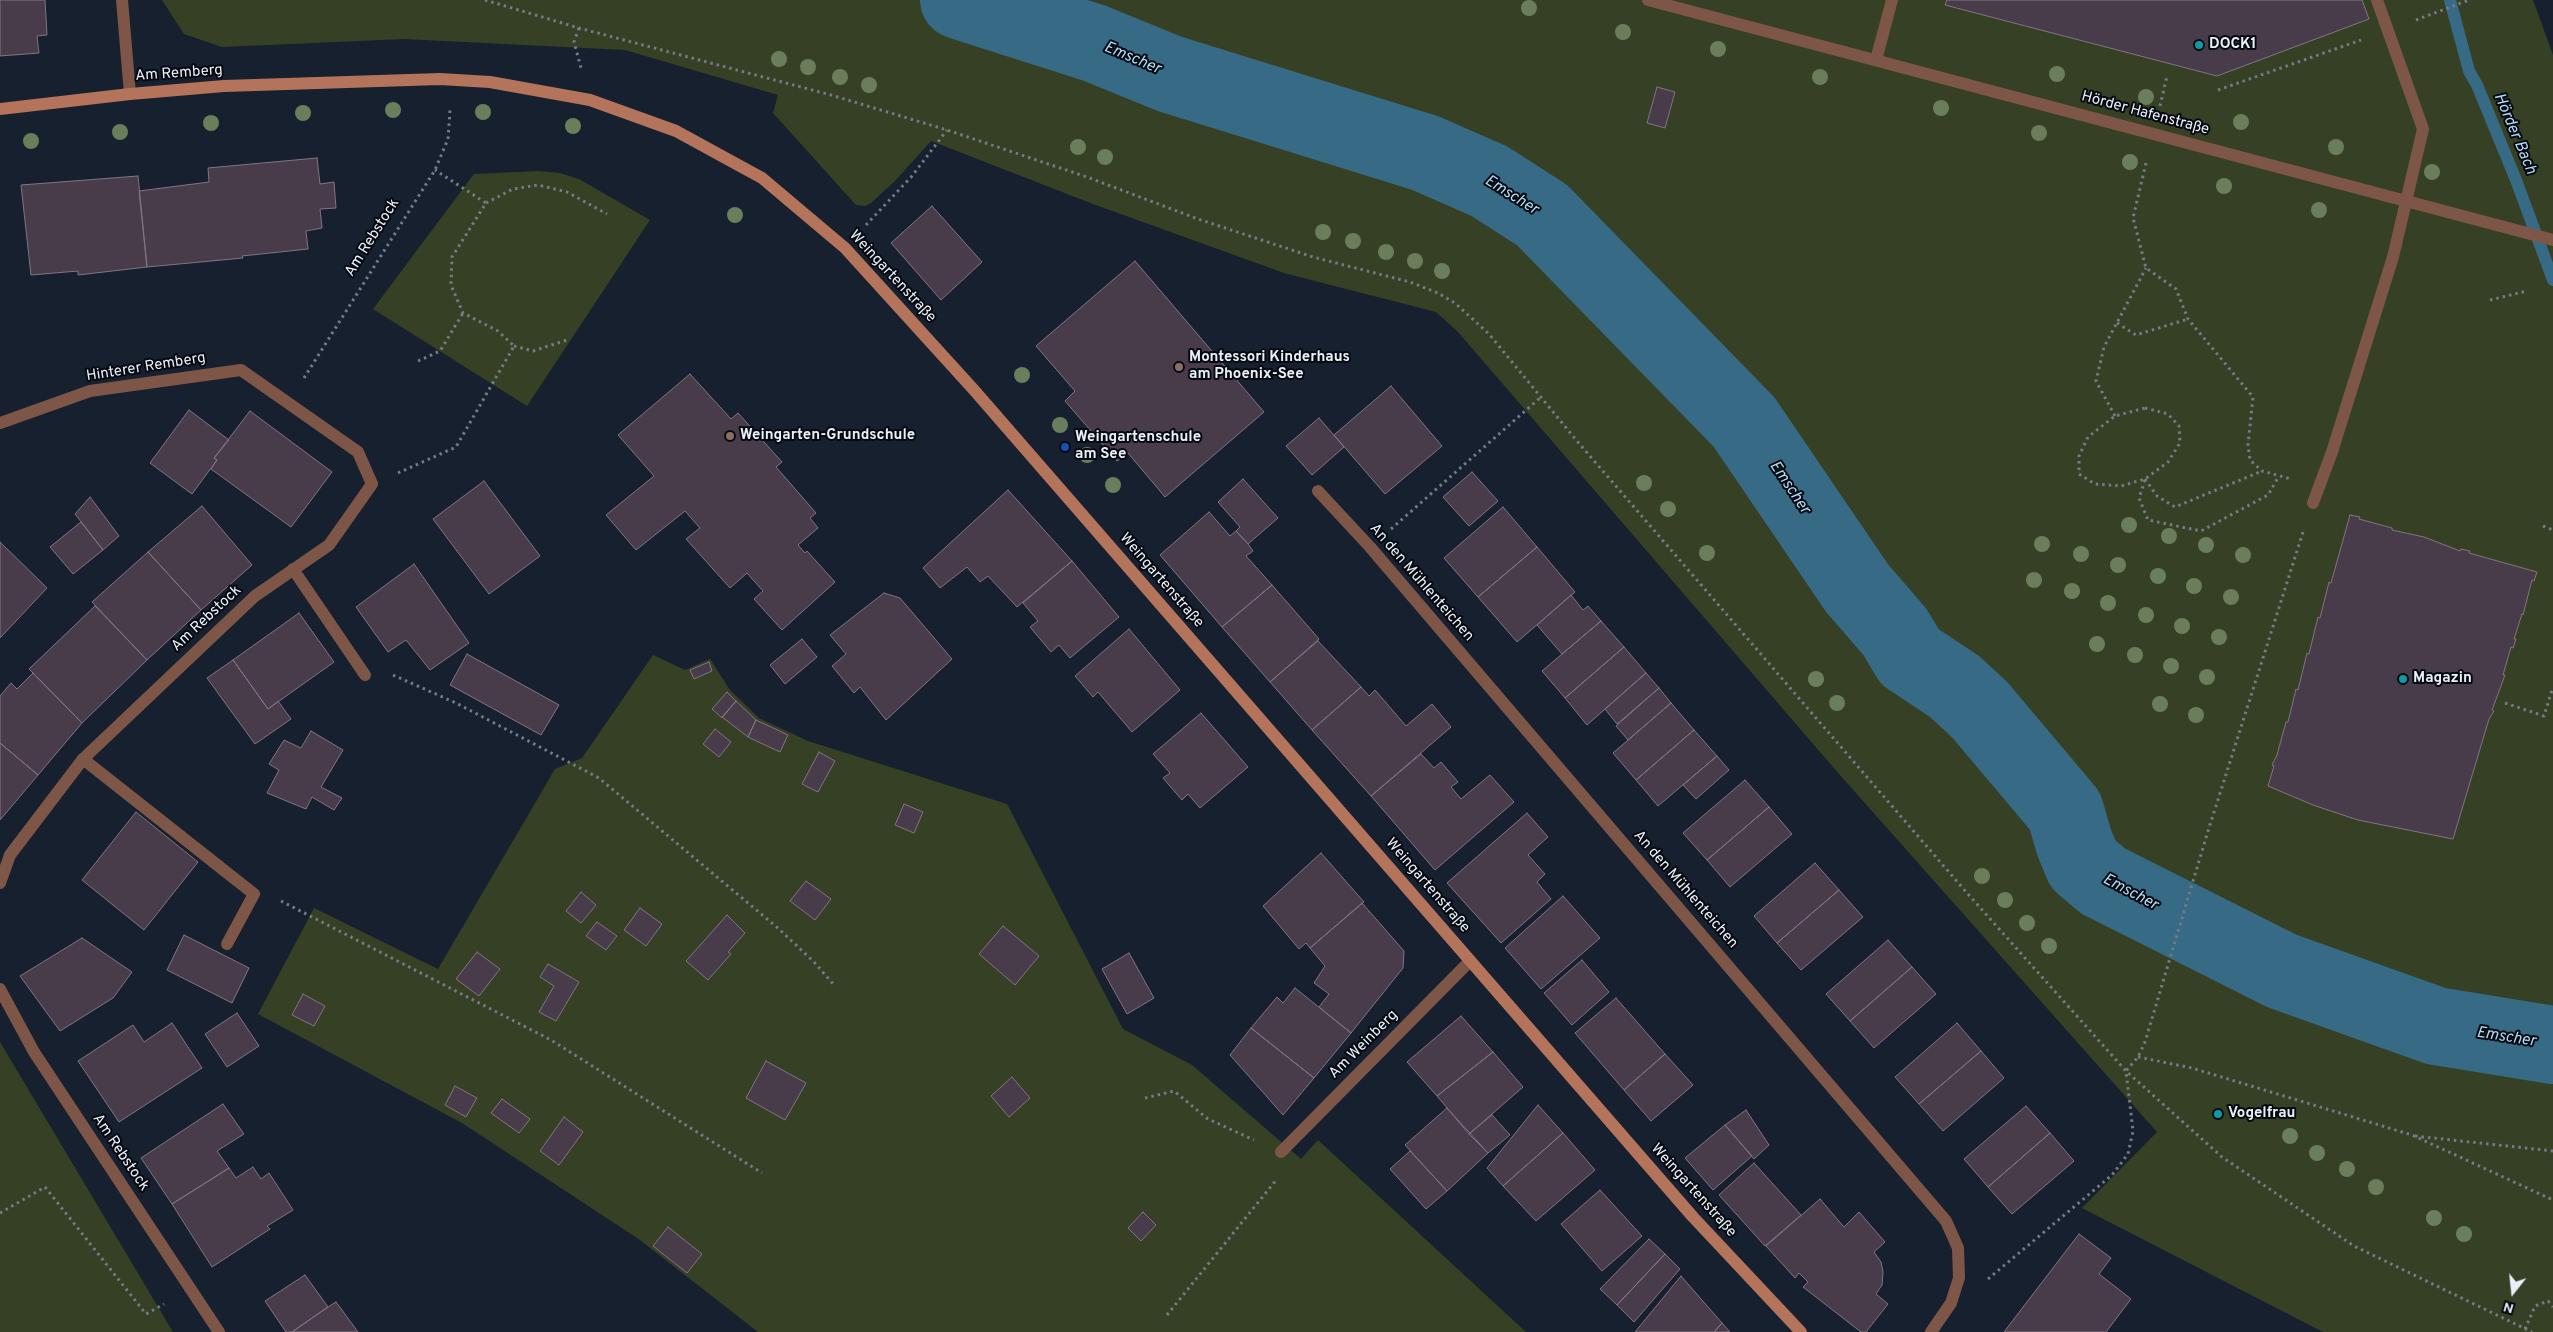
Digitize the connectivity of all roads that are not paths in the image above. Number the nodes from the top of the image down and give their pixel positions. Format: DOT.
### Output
graph roads {
  1 [pos="122,0"];
  2 [pos="1648,0"];
  3 [pos="1892,0"];
  4 [pos="2377,0"];
  5 [pos="1876,60"];
  6 [pos="362,83"];
  7 [pos="130,94"];
  8 [pos="0,109"];
  9 [pos="2406,200"];
  10 [pos="2553,240"];
  11 [pos="0,423"];
  12 [pos="372,484"];
  13 [pos="1318,491"];
  14 [pos="2313,502"];
  15 [pos="293,569"];
  16 [pos="365,675"];
  17 [pos="83,759"];
  18 [pos="0,883"];
  19 [pos="227,944"];
  20 [pos="1470,961"];
  21 [pos="0,989"];
  22 [pos="1281,1152"];
  23 [pos="219,1332"];
  24 [pos="1801,1332"];
  25 [pos="1931,1332"];
  1 -- 7 [label="street"];
  2 -- 5 [label="street, Hörder Hafenstraße"];
  3 -- 5 [label="street"];
  4 -- 9 [label="street"];
  5 -- 9 [label="street, Hörder Hafenstraße"];
  6 -- 7 [label="street, Am Remberg"];
  6 -- 20 [label="street, Weingartenstraße"];
  7 -- 8 [label="street, Am Remberg"];
  9 -- 10 [label="street, Hörder Hafenstraße"];
  9 -- 14 [label="street"];
  11 -- 12 [label="street, Hinterer Remberg"];
  12 -- 15 [label="street, Am Rebstock"];
  13 -- 25 [label="street, An den Mühlenteichen"];
  15 -- 16 [label="street"];
  15 -- 17 [label="street, Am Rebstock"];
  17 -- 18 [label="street, Am Rebstock"];
  17 -- 19 [label="street"];
  20 -- 22 [label="street, Am Weinberg"];
  20 -- 24 [label="street, Weingartenstraße"];
  21 -- 23 [label="street, Am Rebstock"];
}
